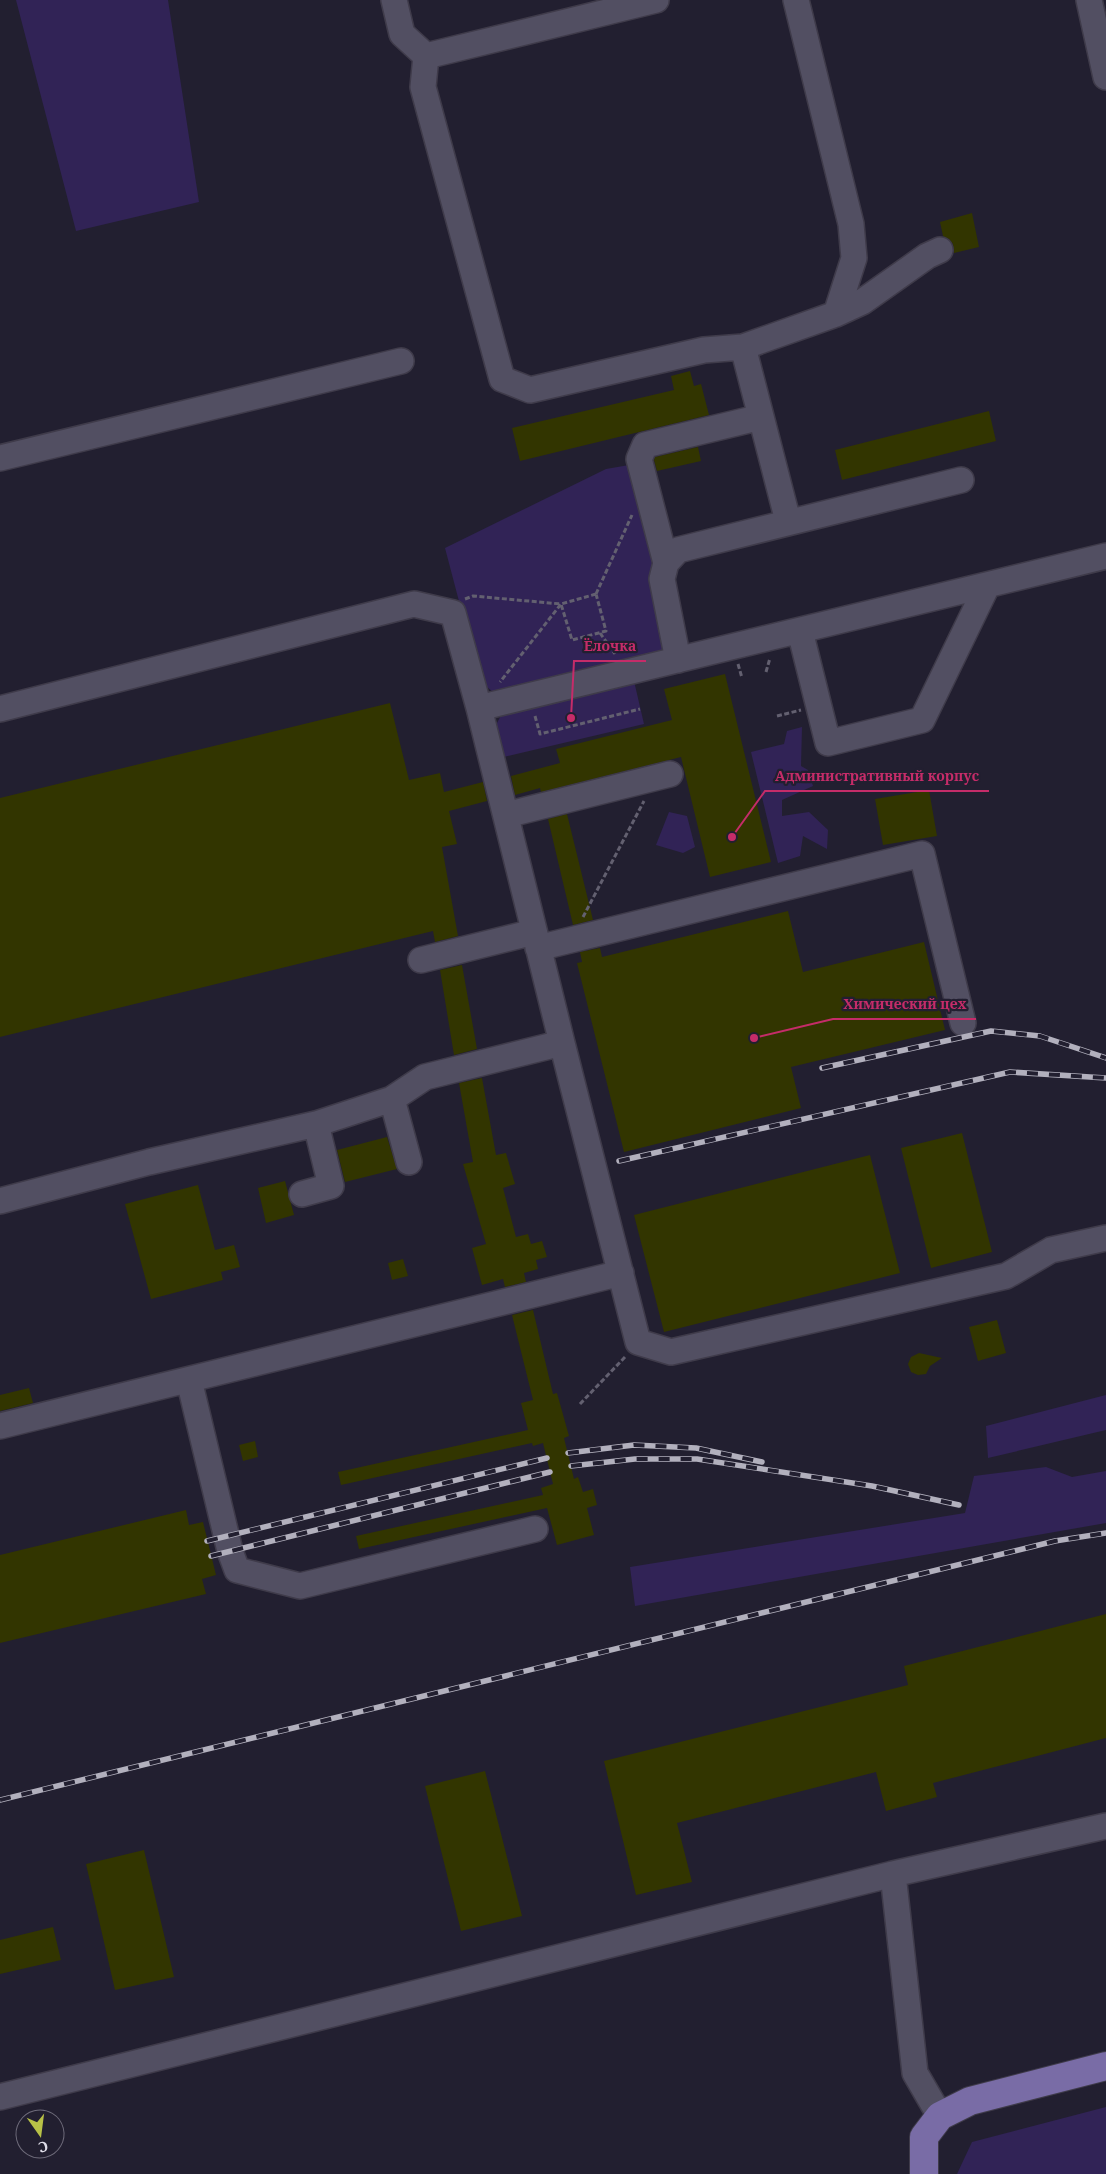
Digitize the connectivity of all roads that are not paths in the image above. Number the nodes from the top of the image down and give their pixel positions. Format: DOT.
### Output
graph roads {
  1 [pos="394,0"];
  2 [pos="656,0"];
  3 [pos="796,0"];
  4 [pos="1089,0"];
  5 [pos="426,56"];
  6 [pos="1106,77"];
  7 [pos="940,250"];
  8 [pos="836,314"];
  9 [pos="743,347"];
  10 [pos="401,361"];
  11 [pos="761,417"];
  12 [pos="0,458"];
  13 [pos="961,480"];
  14 [pos="788,522"];
  15 [pos="1106,556"];
  16 [pos="666,563"];
  17 [pos="987,586"];
  18 [pos="800,631"];
  19 [pos="678,660"];
  20 [pos="479,708"];
  21 [pos="0,709"];
  22 [pos="663,776"];
  23 [pos="506,815"];
  24 [pos="536,940"];
  25 [pos="421,960"];
  26 [pos="963,1023"];
  27 [pos="562,1043"];
  28 [pos="392,1099"];
  29 [pos="316,1124"];
  30 [pos="409,1162"];
  31 [pos="302,1194"];
  32 [pos="0,1201"];
  33 [pos="1106,1238"];
  34 [pos="620,1273"];
  35 [pos="189,1380"];
  36 [pos="0,1426"];
  37 [pos="535,1529"];
  38 [pos="1106,1826"];
  39 [pos="893,1874"];
  40 [pos="1106,2066"];
  41 [pos="0,2097"];
  42 [pos="940,2116"];
  43 [pos="924,2174"];
  1 -- 5 [label="street"];
  2 -- 5 [label="street"];
  3 -- 8 [label="street"];
  4 -- 6 [label="street"];
  5 -- 9 [label="street"];
  7 -- 8 [label="street"];
  8 -- 9 [label="street"];
  9 -- 11 [label="street"];
  10 -- 12 [label="street"];
  11 -- 14 [label="street"];
  11 -- 16 [label="street"];
  13 -- 14 [label="street"];
  14 -- 16 [label="street"];
  15 -- 17 [label="street"];
  16 -- 19 [label="street"];
  17 -- 18 [label="street"];
  17 -- 18 [label="street"];
  18 -- 19 [label="street"];
  19 -- 20 [label="street"];
  20 -- 21 [label="street"];
  20 -- 23 [label="street"];
  22 -- 23 [label="street"];
  23 -- 24 [label="street"];
  24 -- 25 [label="street"];
  24 -- 26 [label="street"];
  24 -- 27 [label="street"];
  27 -- 28 [label="street"];
  27 -- 34 [label="street"];
  28 -- 29 [label="street"];
  28 -- 30 [label="street"];
  29 -- 31 [label="street"];
  29 -- 32 [label="street"];
  33 -- 34 [label="street"];
  34 -- 35 [label="street"];
  35 -- 36 [label="street"];
  35 -- 37 [label="street"];
  38 -- 39 [label="street"];
  39 -- 41 [label="street"];
  39 -- 42 [label="street"];
  40 -- 42 [label="main road"];
  42 -- 43 [label="main road"];
}
